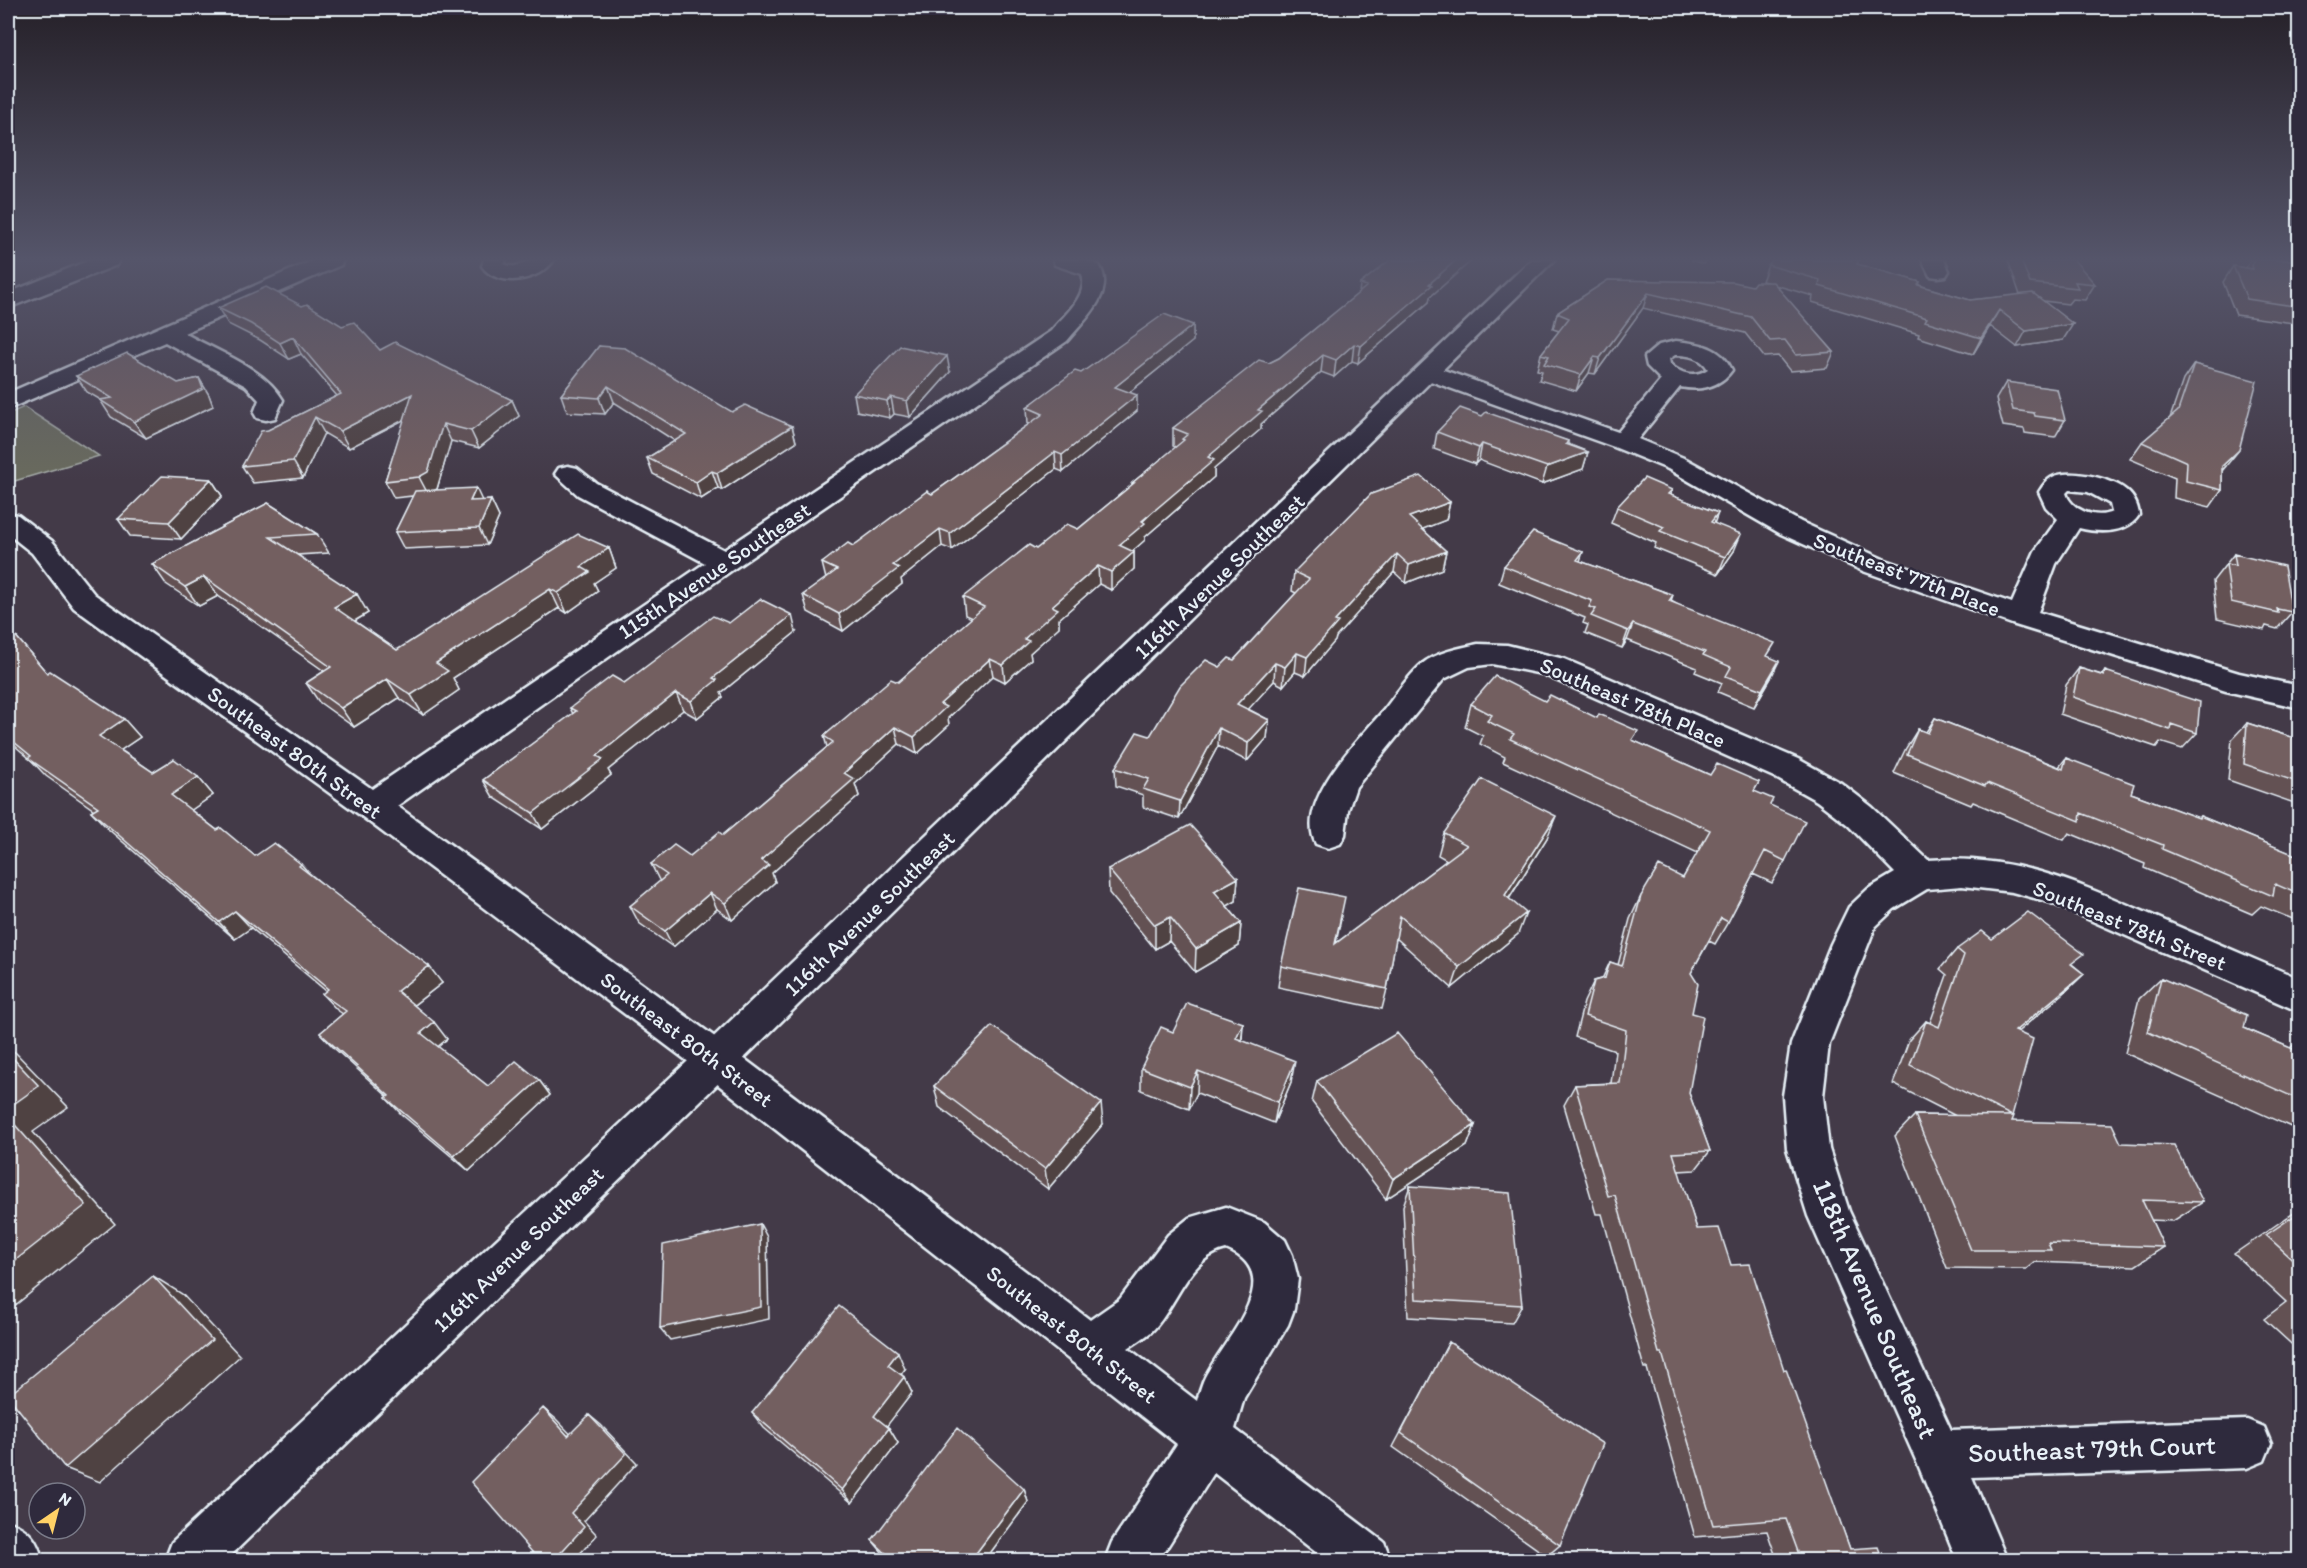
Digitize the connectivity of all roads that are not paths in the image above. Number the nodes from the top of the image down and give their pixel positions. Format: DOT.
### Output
graph roads {
  1 [pos="166,333"];
  2 [pos="1061,333"];
  3 [pos="1470,333"];
  4 [pos="1430,373"];
  5 [pos="1675,378"];
  6 [pos="8,402"];
  7 [pos="267,413"];
  8 [pos="1623,442"];
  9 [pos="568,474"];
  10 [pos="2074,516"];
  11 [pos="8,521"];
  12 [pos="725,562"];
  13 [pos="2022,617"];
  14 [pos="2300,697"];
  15 [pos="372,806"];
  16 [pos="1328,835"];
  17 [pos="1920,875"];
  18 [pos="2300,996"];
  19 [pos="716,1060"];
  20 [pos="1090,1348"];
  21 [pos="1208,1438"];
  22 [pos="2247,1444"];
  23 [pos="1938,1454"];
  24 [pos="8,1546"];
  25 [pos="18,1560"];
  26 [pos="190,1560"];
  27 [pos="1130,1560"];
  28 [pos="1366,1560"];
  29 [pos="1982,1560"];
  1 -- 6 [label="street"];
  1 -- 7 [label="street"];
  2 -- 12 [label="street, 115th Avenue Southeast"];
  3 -- 4 [label="street, 116th Avenue Southeast"];
  4 -- 8 [label="street, Southeast 77th Place"];
  4 -- 19 [label="street, 116th Avenue Southeast"];
  5 -- 8 [label="street"];
  8 -- 13 [label="street, Southeast 77th Place"];
  9 -- 12 [label="street"];
  10 -- 13 [label="street"];
  11 -- 15 [label="street, Southeast 80th Street"];
  12 -- 15 [label="street, 115th Avenue Southeast"];
  13 -- 14 [label="street, Southeast 77th Place"];
  15 -- 19 [label="street, Southeast 80th Street"];
  16 -- 17 [label="street, Southeast 78th Place"];
  17 -- 18 [label="street, Southeast 78th Street"];
  17 -- 23 [label="street, 118th Avenue Southeast"];
  19 -- 20 [label="street, Southeast 80th Street"];
  19 -- 26 [label="street, 116th Avenue Southeast"];
  20 -- 21 [label="street, Southeast 80th Street"];
  20 -- 21 [label="street"];
  21 -- 27 [label="street"];
  21 -- 28 [label="street, Southeast 80th Street"];
  22 -- 23 [label="street, Southeast 79th Court"];
  23 -- 29 [label="street, 118th Avenue Southeast"];
  24 -- 25 [label="street"];
}
